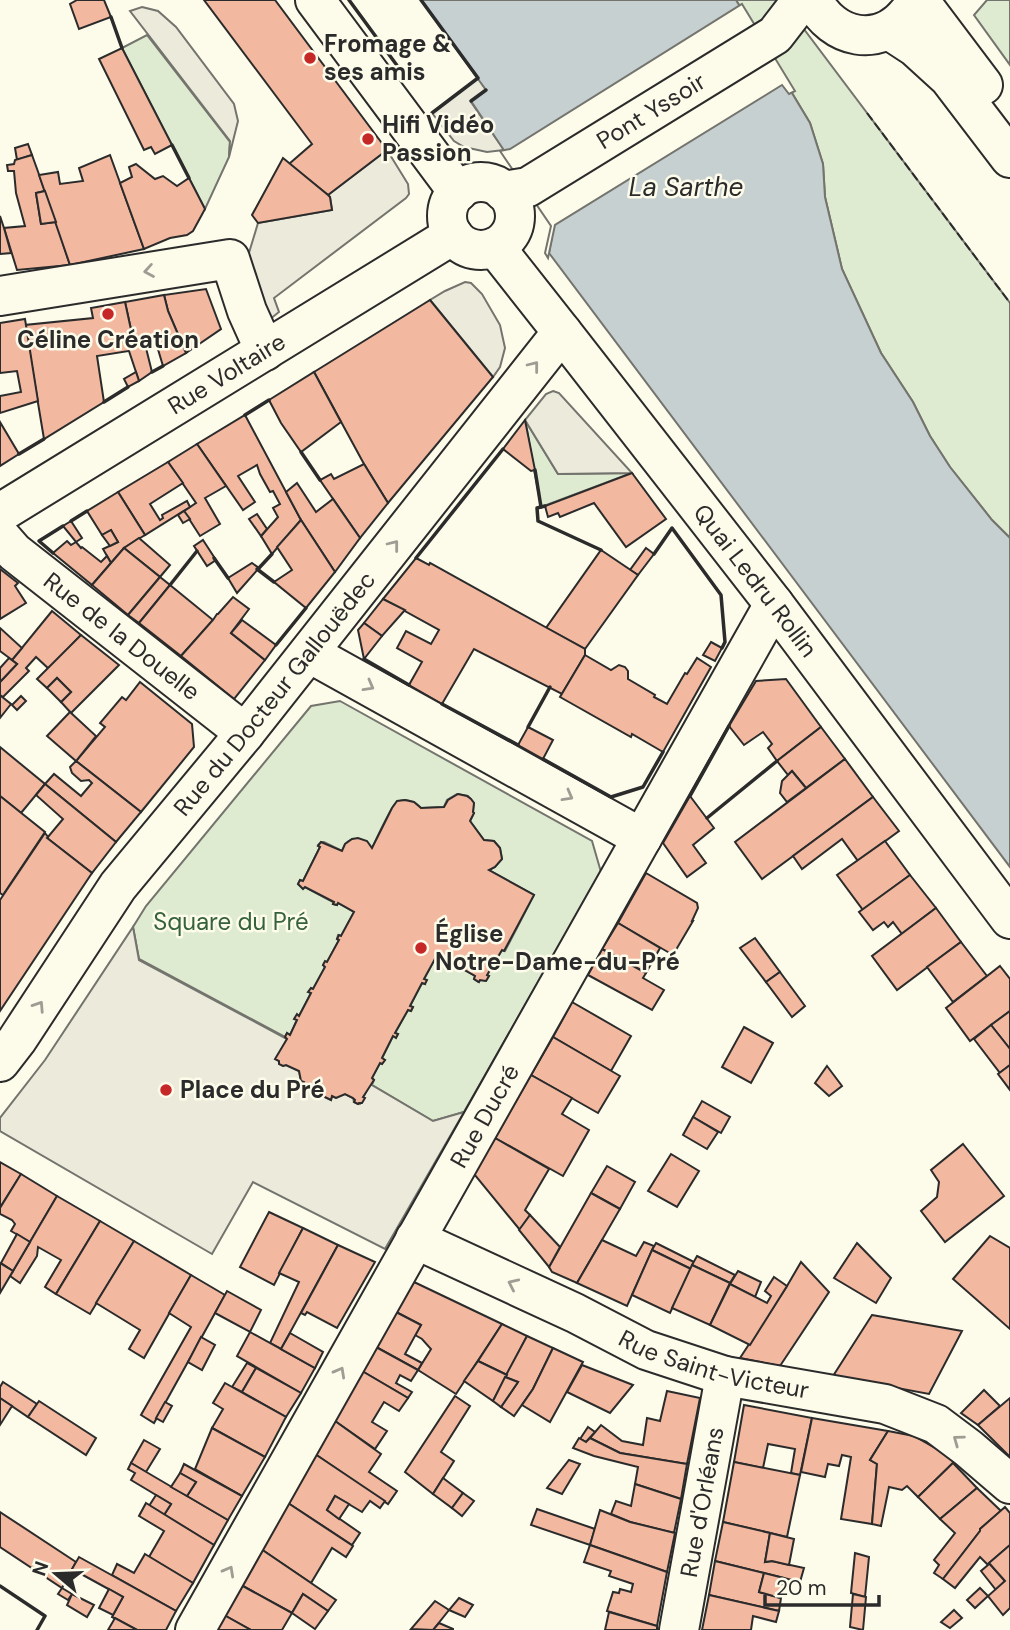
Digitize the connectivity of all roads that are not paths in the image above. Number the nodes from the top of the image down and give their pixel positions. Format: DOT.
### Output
graph roads {
  1 [pos="315,0"];
  2 [pos="917,0"];
  3 [pos="804,18"];
  4 [pos="902,38"];
  5 [pos="1010,120"];
  6 [pos="1010,158"];
  7 [pos="457,192"];
  8 [pos="515,196"];
  9 [pos="453,235"];
  10 [pos="495,247"];
  11 [pos="0,296"];
  12 [pos="562,332"];
  13 [pos="265,351"];
  14 [pos="0,513"];
  15 [pos="0,536"];
  16 [pos="774,604"];
  17 [pos="309,653"];
  18 [pos="245,733"];
  19 [pos="642,838"];
  20 [pos="1010,919"];
  21 [pos="0,1062"];
  22 [pos="414,1240"];
  23 [pos="725,1376"];
  24 [pos="1010,1484"];
  25 [pos="195,1630"];
  26 [pos="679,1630"];
  1 -- 7 [label="street"];
  2 -- 4 [label="street"];
  2 -- 5 [label="street"];
  3 -- 4 [label="street"];
  3 -- 8 [label="street, Pont Yssoir"];
  4 -- 6 [label="street"];
  7 -- 8 [label="street"];
  7 -- 9 [label="street"];
  8 -- 10 [label="street"];
  9 -- 10 [label="street"];
  9 -- 13 [label="street, Rue Voltaire"];
  10 -- 12 [label="street, Quai Ledru Rollin"];
  13 -- 11 [label="street, one-way"];
  12 -- 16 [label="street, Quai Ledru Rollin"];
  17 -- 12 [label="street, Rue du Docteur Gallouëdec, one-way"];
  13 -- 14 [label="street, Rue Voltaire"];
  15 -- 18 [label="street, Rue de la Douelle"];
  16 -- 19 [label="street, Rue Ducré"];
  16 -- 20 [label="street, Quai Ledru Rollin"];
  17 -- 18 [label="street, Rue du Docteur Gallouëdec"];
  17 -- 19 [label="street, one-way"];
  21 -- 18 [label="street, Rue du Docteur Gallouëdec, one-way"];
  19 -- 22 [label="street, Rue Ducré"];
  23 -- 22 [label="street, Rue Saint-Victeur, one-way"];
  25 -- 22 [label="street, Rue Ducré, one-way"];
  24 -- 23 [label="street, Rue Saint-Victeur, one-way"];
  23 -- 26 [label="street, Rue d'Orléans"];
}
